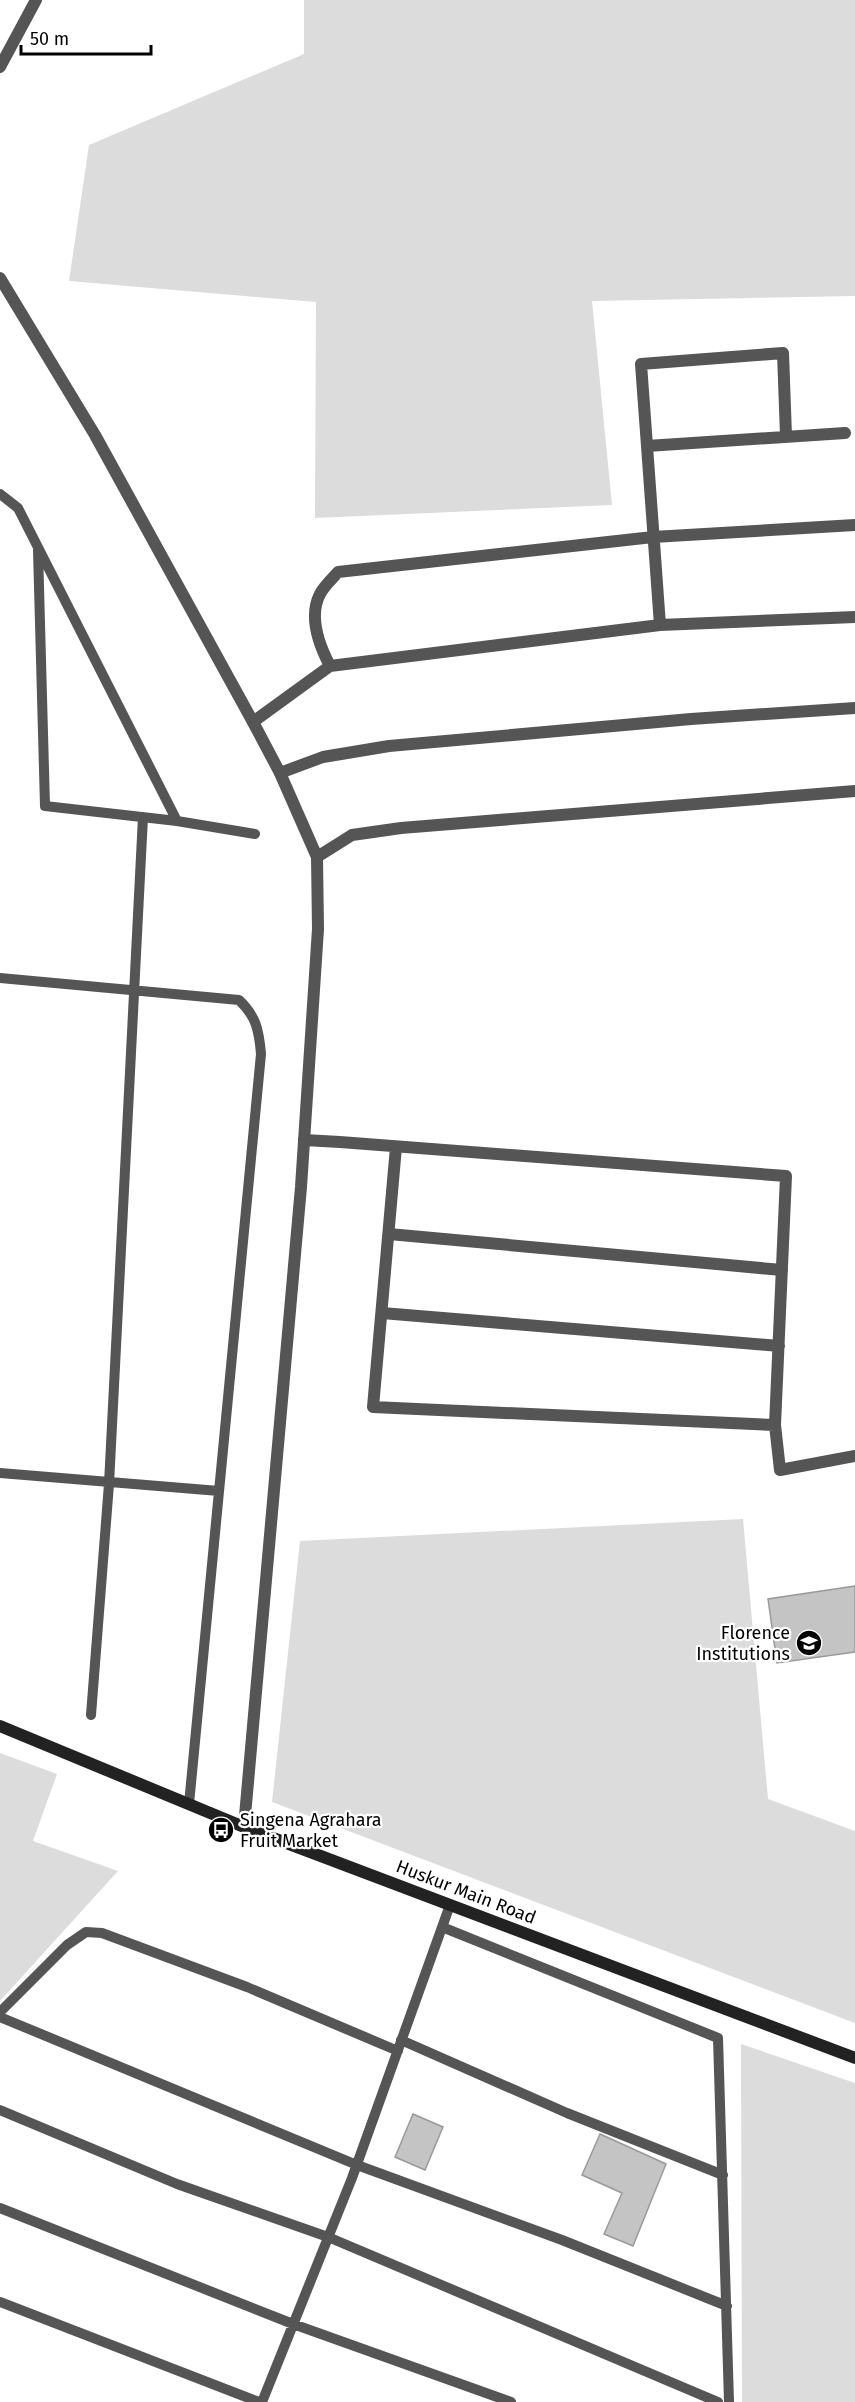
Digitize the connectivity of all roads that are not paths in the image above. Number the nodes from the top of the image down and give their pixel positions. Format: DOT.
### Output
graph roads {
  1 [pos="36,0"];
  2 [pos="0,67"];
  3 [pos="0,278"];
  4 [pos="845,433"];
  5 [pos="786,436"];
  6 [pos="647,446"];
  7 [pos="0,494"];
  8 [pos="855,525"];
  9 [pos="653,537"];
  10 [pos="38,545"];
  11 [pos="855,617"];
  12 [pos="660,625"];
  13 [pos="330,666"];
  14 [pos="855,708"];
  15 [pos="253,722"];
  16 [pos="280,773"];
  17 [pos="855,791"];
  18 [pos="143,817"];
  19 [pos="177,821"];
  20 [pos="255,834"];
  21 [pos="317,857"];
  22 [pos="0,978"];
  23 [pos="136,990"];
  24 [pos="304,1140"];
  25 [pos="396,1147"];
  26 [pos="389,1234"];
  27 [pos="782,1270"];
  28 [pos="382,1313"];
  29 [pos="779,1346"];
  30 [pos="775,1425"];
  31 [pos="855,1456"];
  32 [pos="0,1473"];
  33 [pos="109,1484"];
  34 [pos="219,1491"];
  35 [pos="91,1715"];
  36 [pos="0,1726"];
  37 [pos="189,1804"];
  38 [pos="244,1827"];
  39 [pos="450,1905"];
  40 [pos="442,1927"];
  41 [pos="0,2014"];
  42 [pos="399,2045"];
  43 [pos="855,2058"];
  44 [pos="0,2110"];
  45 [pos="357,2165"];
  46 [pos="723,2175"];
  47 [pos="0,2208"];
  48 [pos="328,2237"];
  49 [pos="0,2302"];
  50 [pos="727,2307"];
  51 [pos="293,2324"];
  52 [pos="261,2402"];
  53 [pos="512,2402"];
  54 [pos="718,2402"];
  55 [pos="729,2402"];
  1 -- 2 [label="street"];
  3 -- 15 [label="street"];
  4 -- 5 [label="street"];
  5 -- 6 [label="street"];
  5 -- 6 [label="street"];
  6 -- 9 [label="street"];
  7 -- 10 [label="lane"];
  8 -- 9 [label="street"];
  9 -- 12 [label="street"];
  9 -- 13 [label="street"];
  10 -- 18 [label="lane"];
  10 -- 19 [label="lane"];
  11 -- 12 [label="street"];
  12 -- 13 [label="street"];
  13 -- 15 [label="street"];
  14 -- 16 [label="street"];
  15 -- 16 [label="street"];
  16 -- 21 [label="street"];
  17 -- 21 [label="street"];
  18 -- 19 [label="lane"];
  18 -- 23 [label="lane"];
  19 -- 20 [label="lane"];
  21 -- 24 [label="street"];
  22 -- 23 [label="lane"];
  23 -- 33 [label="lane"];
  23 -- 34 [label="lane"];
  24 -- 25 [label="street"];
  24 -- 38 [label="street"];
  25 -- 26 [label="street"];
  25 -- 27 [label="street"];
  26 -- 27 [label="street"];
  26 -- 28 [label="street"];
  27 -- 29 [label="street"];
  28 -- 29 [label="street"];
  28 -- 30 [label="street"];
  29 -- 30 [label="street"];
  30 -- 31 [label="street"];
  32 -- 33 [label="lane"];
  33 -- 34 [label="lane"];
  33 -- 35 [label="lane"];
  34 -- 37 [label="lane"];
  36 -- 37 [label="main road, Huskur Main Road"];
  37 -- 38 [label="main road, Huskur Main Road"];
  38 -- 39 [label="main road, Huskur Main Road"];
  39 -- 40 [label="lane"];
  39 -- 43 [label="main road, Huskur Main Road"];
  40 -- 42 [label="lane"];
  40 -- 46 [label="lane"];
  41 -- 42 [label="lane"];
  41 -- 45 [label="lane"];
  42 -- 45 [label="lane"];
  42 -- 46 [label="lane"];
  44 -- 48 [label="lane"];
  45 -- 48 [label="lane"];
  45 -- 50 [label="lane"];
  46 -- 50 [label="lane"];
  47 -- 51 [label="lane"];
  48 -- 51 [label="lane"];
  48 -- 54 [label="lane"];
  49 -- 52 [label="lane"];
  50 -- 55 [label="lane"];
  51 -- 52 [label="lane"];
  51 -- 53 [label="lane"];
}
